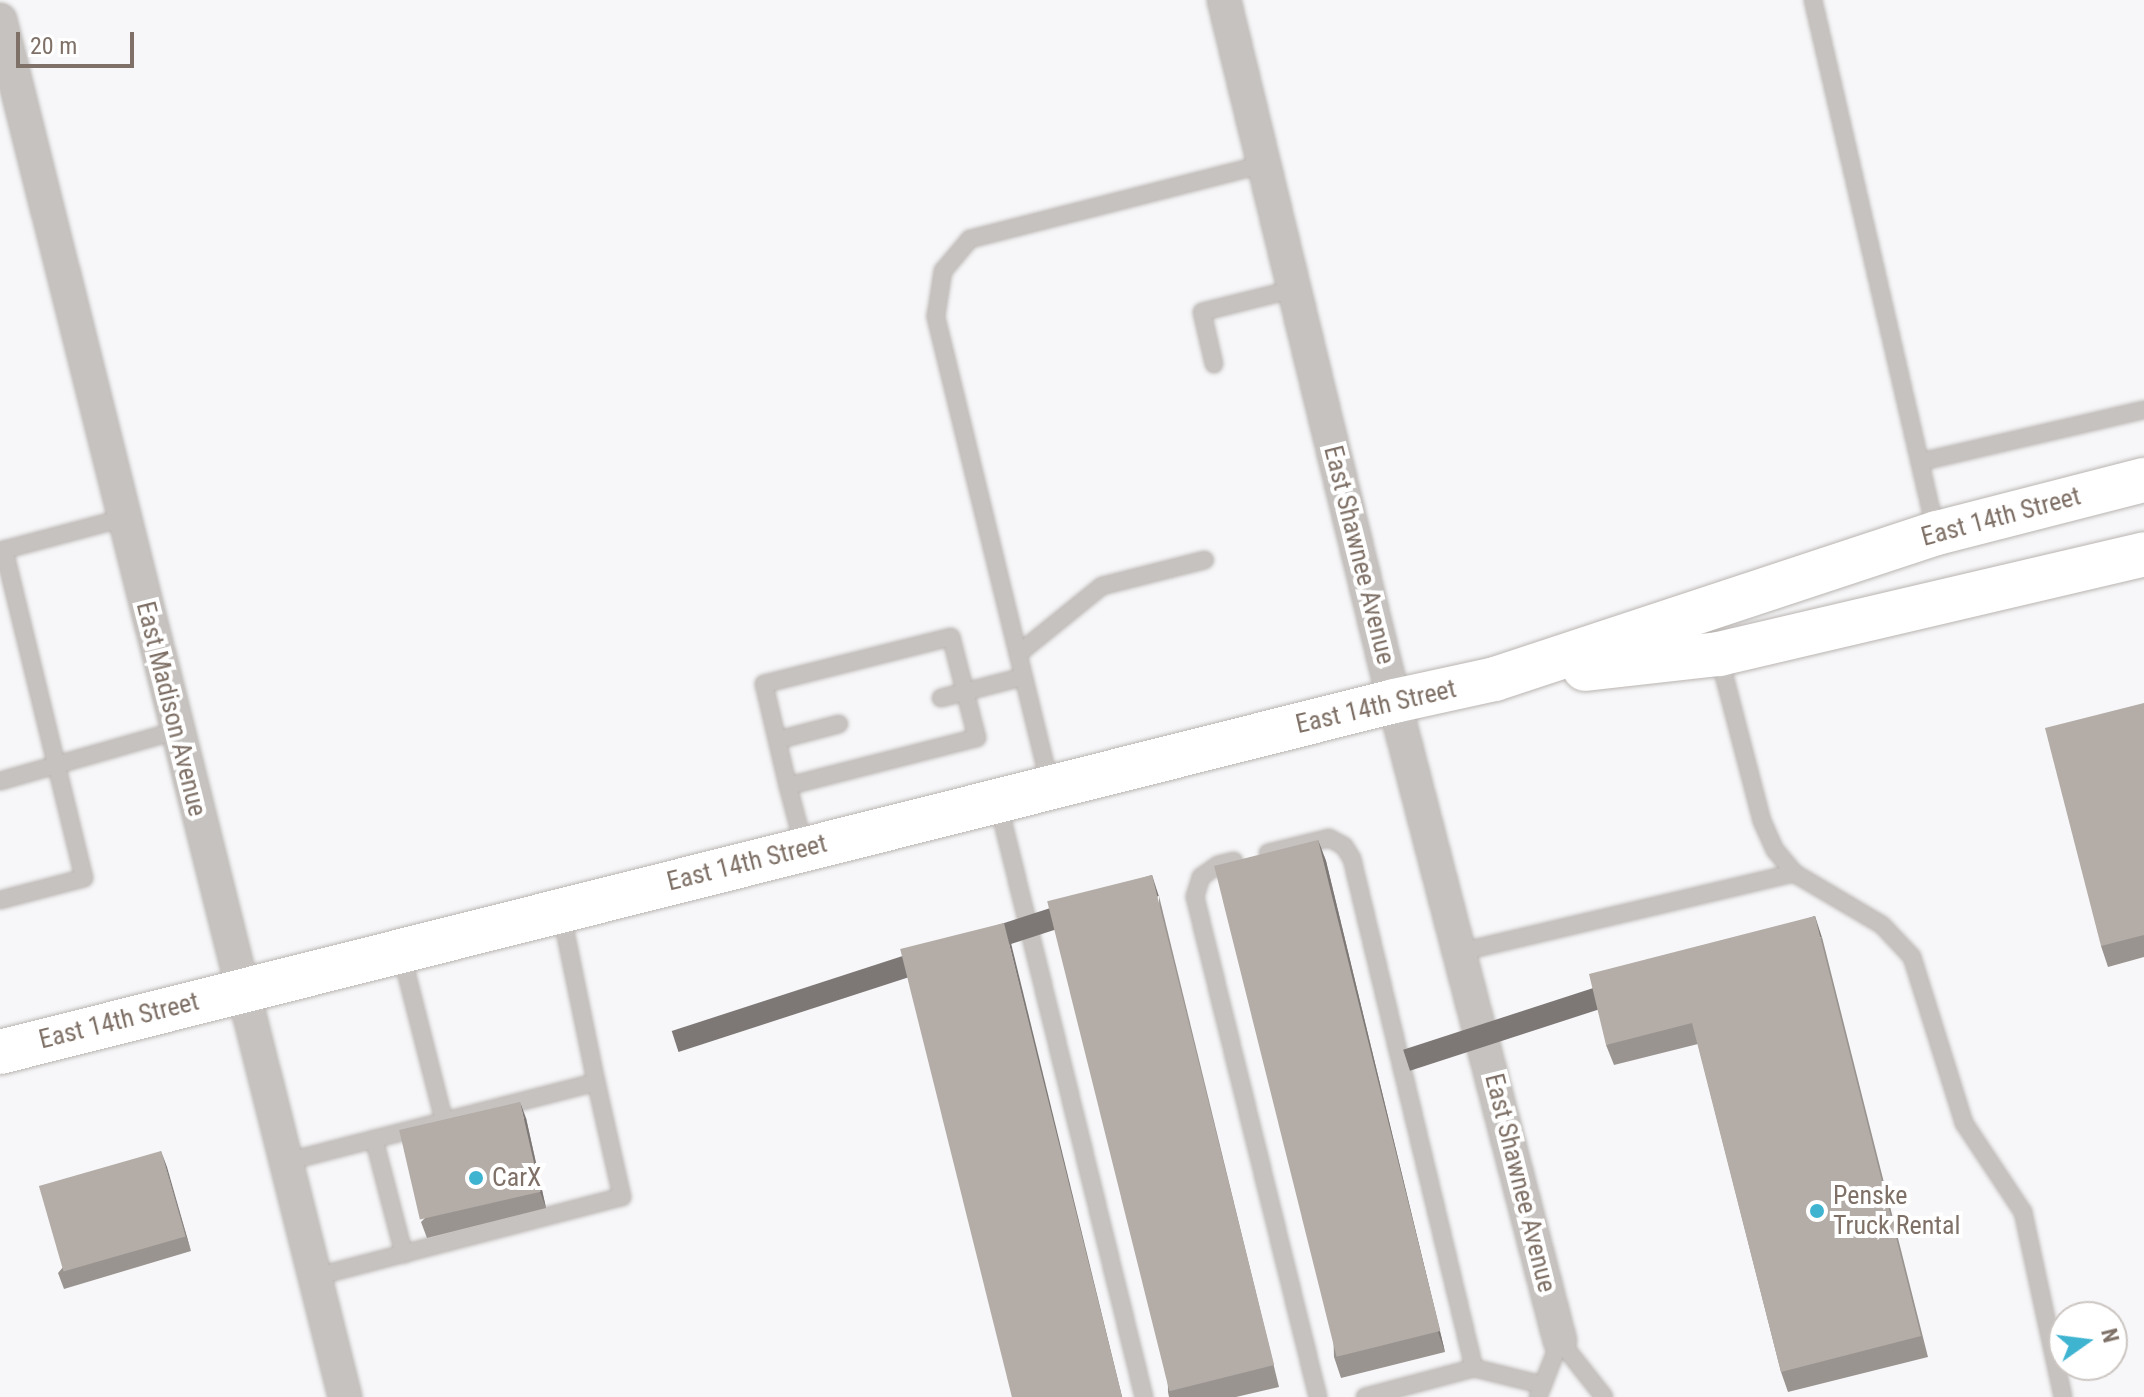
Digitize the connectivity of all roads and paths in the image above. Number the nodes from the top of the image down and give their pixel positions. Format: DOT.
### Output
graph roads {
  1 [pos="1224,0"];
  2 [pos="1813,0"];
  3 [pos="0,20"];
  4 [pos="1264,164"];
  5 [pos="1294,289"];
  6 [pos="1214,364"];
  7 [pos="2144,410"];
  8 [pos="1920,462"];
  9 [pos="2144,480"];
  10 [pos="124,518"];
  11 [pos="1937,533"];
  12 [pos="2,551"];
  13 [pos="2144,554"];
  14 [pos="1205,560"];
  15 [pos="1018,654"];
  16 [pos="1719,654"];
  17 [pos="1023,677"];
  18 [pos="1495,679"];
  19 [pos="965,692"];
  20 [pos="941,698"];
  21 [pos="1394,701"];
  22 [pos="839,724"];
  23 [pos="176,731"];
  24 [pos="778,740"];
  25 [pos="56,766"];
  26 [pos="0,781"];
  27 [pos="788,786"];
  28 [pos="1050,787"];
  29 [pos="998,800"];
  30 [pos="804,849"];
  31 [pos="1794,873"];
  32 [pos="0,900"];
  33 [pos="561,910"];
  34 [pos="400,950"];
  35 [pos="1460,952"];
  36 [pos="241,990"];
  37 [pos="0,1052"];
  38 [pos="596,1082"];
  39 [pos="444,1121"];
  40 [pos="374,1139"];
  41 [pos="285,1162"];
  42 [pos="404,1254"];
  43 [pos="314,1277"];
  44 [pos="1560,1341"];
  45 [pos="1474,1368"];
  46 [pos="1541,1391"];
  47 [pos="345,1397"];
  48 [pos="1144,1397"];
  49 [pos="1318,1397"];
  50 [pos="1365,1397"];
  51 [pos="1604,1397"];
  52 [pos="2063,1397"];
  1 -- 4 [label="street, East Shawnee Avenue"];
  2 -- 8 [label="lane"];
  3 -- 10 [label="street, East Madison Avenue"];
  4 -- 5 [label="street, East Shawnee Avenue"];
  4 -- 15 [label="lane"];
  5 -- 6 [label="lane"];
  5 -- 21 [label="street, East Shawnee Avenue"];
  7 -- 8 [label="lane"];
  8 -- 11 [label="lane"];
  9 -- 11 [label="main road, East 14th Street"];
  10 -- 12 [label="lane"];
  10 -- 23 [label="street, East Madison Avenue"];
  11 -- 18 [label="main road, East 14th Street"];
  12 -- 25 [label="lane"];
  13 -- 16 [label="main road, East 14th Street"];
  14 -- 15 [label="lane"];
  15 -- 17 [label="lane"];
  16 -- 18 [label="main road, East 14th Street"];
  16 -- 31 [label="lane"];
  17 -- 19 [label="lane"];
  17 -- 28 [label="lane"];
  18 -- 21 [label="main road, East 14th Street"];
  19 -- 20 [label="lane"];
  19 -- 24 [label="lane"];
  19 -- 27 [label="lane"];
  21 -- 28 [label="main road, East 14th Street"];
  21 -- 35 [label="street, East Shawnee Avenue"];
  22 -- 24 [label="lane"];
  23 -- 25 [label="lane"];
  23 -- 36 [label="street, East Madison Avenue"];
  24 -- 27 [label="lane"];
  25 -- 26 [label="lane"];
  25 -- 32 [label="lane"];
  27 -- 30 [label="lane"];
  28 -- 29 [label="main road, East 14th Street"];
  29 -- 30 [label="main road, East 14th Street"];
  29 -- 48 [label="lane"];
  30 -- 33 [label="main road, East 14th Street"];
  31 -- 35 [label="lane"];
  31 -- 52 [label="lane"];
  33 -- 34 [label="main road, East 14th Street"];
  33 -- 38 [label="lane"];
  34 -- 36 [label="main road, East 14th Street"];
  34 -- 39 [label="lane"];
  35 -- 44 [label="street, East Shawnee Avenue"];
  36 -- 37 [label="main road, East 14th Street"];
  36 -- 41 [label="street, East Madison Avenue"];
  38 -- 39 [label="lane"];
  38 -- 42 [label="lane"];
  39 -- 40 [label="lane"];
  40 -- 41 [label="lane"];
  40 -- 42 [label="lane"];
  41 -- 43 [label="street, East Madison Avenue"];
  42 -- 43 [label="lane"];
  43 -- 47 [label="street, East Madison Avenue"];
  44 -- 46 [label="lane"];
  44 -- 51 [label="lane"];
  45 -- 46 [label="lane"];
  45 -- 49 [label="lane"];
  45 -- 50 [label="lane"];
}
